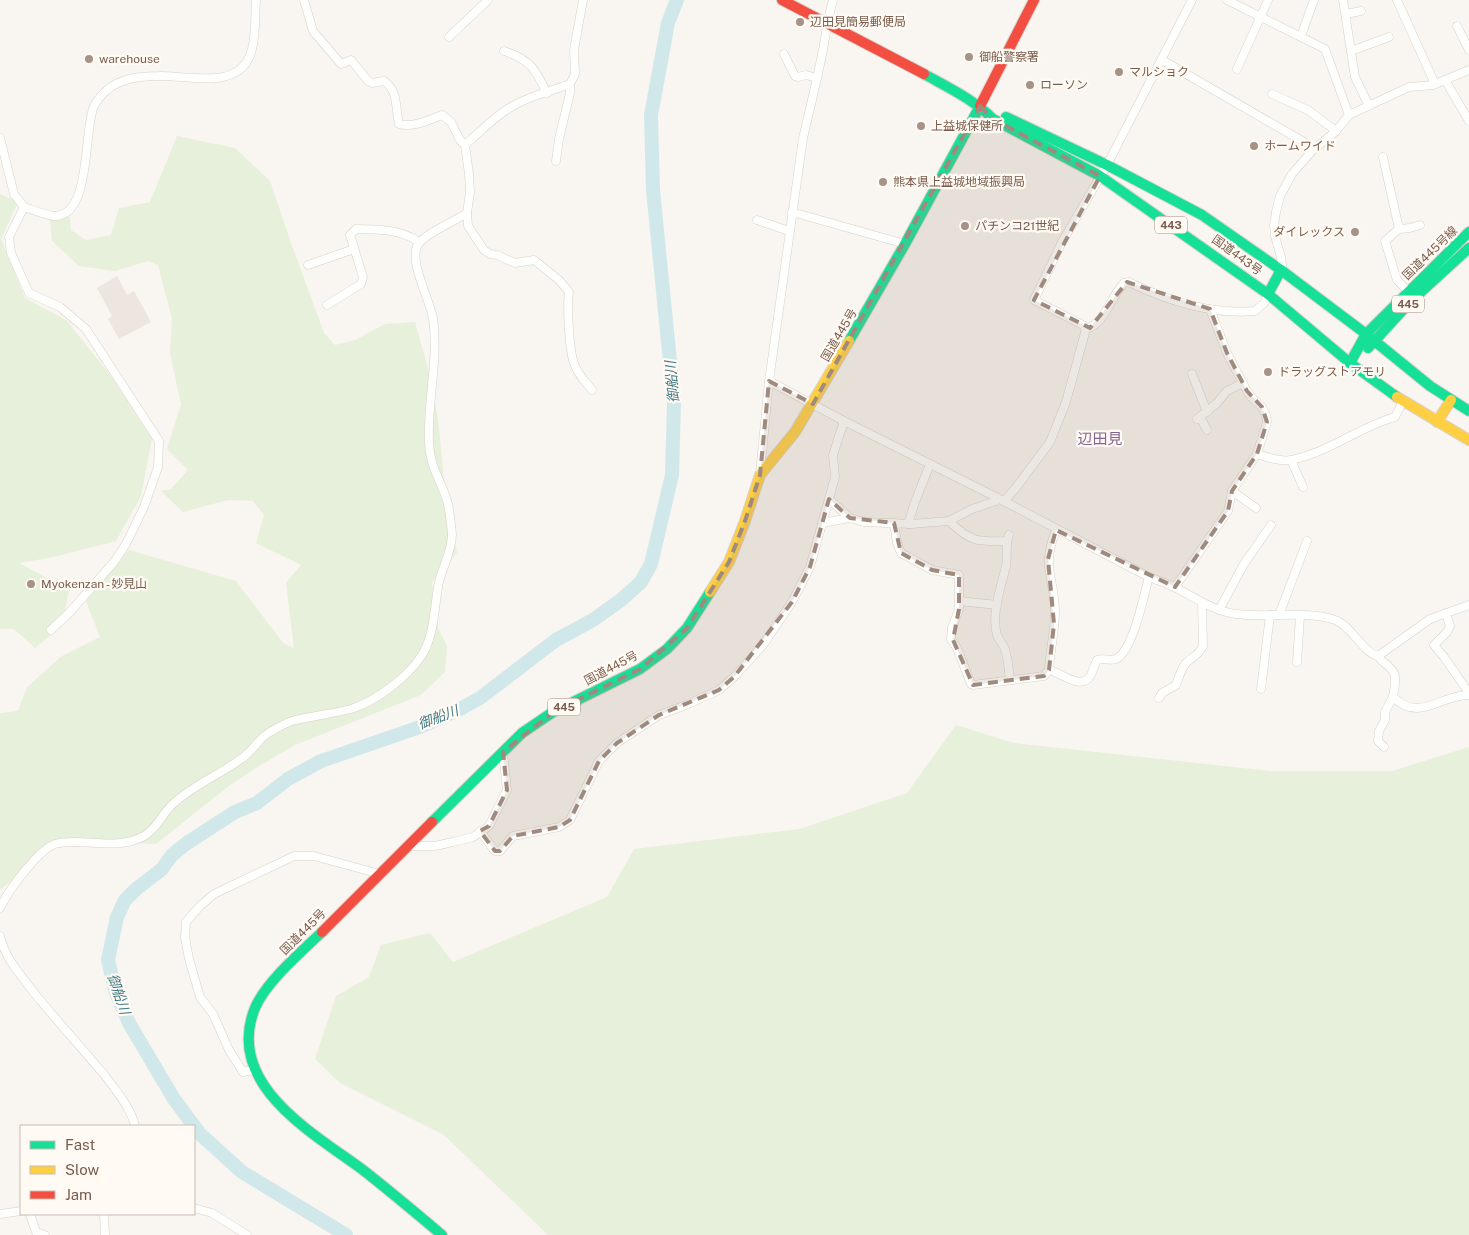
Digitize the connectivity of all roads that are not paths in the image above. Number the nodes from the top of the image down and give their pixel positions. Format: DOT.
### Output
graph roads {
  1 [pos="256,0"];
  2 [pos="304,0"];
  3 [pos="488,0"];
  4 [pos="583,0"];
  5 [pos="782,0"];
  6 [pos="833,0"];
  7 [pos="1034,0"];
  8 [pos="1192,0"];
  9 [pos="1227,0"];
  10 [pos="1268,0"];
  11 [pos="1314,0"];
  12 [pos="1343,0"];
  13 [pos="1397,0"];
  14 [pos="1361,11"];
  15 [pos="1346,14"];
  16 [pos="1260,16"];
  17 [pos="826,24"];
  18 [pos="1457,26"];
  19 [pos="1301,36"];
  20 [pos="449,37"];
  21 [pos="1389,37"];
  22 [pos="1469,50"];
  23 [pos="1351,51"];
  24 [pos="504,52"];
  25 [pos="784,54"];
  26 [pos="1162,60"];
  27 [pos="1237,69"];
  28 [pos="1469,70"];
  29 [pos="817,78"];
  30 [pos="1446,80"];
  31 [pos="570,84"];
  32 [pos="1435,84"];
  33 [pos="547,93"];
  34 [pos="1272,94"];
  35 [pos="980,106"];
  36 [pos="1369,106"];
  37 [pos="1349,115"];
  38 [pos="1469,121"];
  39 [pos="1336,131"];
  40 [pos="0,138"];
  41 [pos="1304,142"];
  42 [pos="465,145"];
  43 [pos="1383,157"];
  44 [pos="556,161"];
  45 [pos="1107,165"];
  46 [pos="1100,176"];
  47 [pos="24,207"];
  48 [pos="792,212"];
  49 [pos="467,213"];
  50 [pos="757,220"];
  51 [pos="1420,225"];
  52 [pos="1399,229"];
  53 [pos="789,231"];
  54 [pos="1469,232"];
  55 [pos="419,242"];
  56 [pos="905,244"];
  57 [pos="1469,248"];
  58 [pos="354,249"];
  59 [pos="308,265"];
  60 [pos="1281,270"];
  61 [pos="1408,291"];
  62 [pos="1268,294"];
  63 [pos="327,305"];
  64 [pos="1210,309"];
  65 [pos="1086,329"];
  66 [pos="1366,334"];
  67 [pos="1375,342"];
  68 [pos="1350,363"];
  69 [pos="1192,374"];
  70 [pos="769,380"];
  71 [pos="1243,383"];
  72 [pos="592,390"];
  73 [pos="1451,400"];
  74 [pos="1403,401"];
  75 [pos="813,404"];
  76 [pos="1207,412"];
  77 [pos="1469,412"];
  78 [pos="844,421"];
  79 [pos="1437,422"];
  80 [pos="1206,430"];
  81 [pos="1469,440"];
  82 [pos="1257,454"];
  83 [pos="1291,460"];
  84 [pos="930,464"];
  85 [pos="760,475"];
  86 [pos="1303,487"];
  87 [pos="1232,491"];
  88 [pos="828,499"];
  89 [pos="1001,499"];
  90 [pos="1256,508"];
  91 [pos="850,518"];
  92 [pos="949,521"];
  93 [pos="822,523"];
  94 [pos="894,524"];
  95 [pos="908,524"];
  96 [pos="1271,525"];
  97 [pos="1056,530"];
  98 [pos="1307,541"];
  99 [pos="1149,577"];
  100 [pos="1175,587"];
  101 [pos="959,601"];
  102 [pos="1202,603"];
  103 [pos="997,605"];
  104 [pos="1469,605"];
  105 [pos="1219,610"];
  106 [pos="1446,613"];
  107 [pos="1274,615"];
  108 [pos="1300,616"];
  109 [pos="51,630"];
  110 [pos="1378,656"];
  111 [pos="1296,662"];
  112 [pos="1049,670"];
  113 [pos="1010,680"];
  114 [pos="1261,689"];
  115 [pos="1469,694"];
  116 [pos="1393,697"];
  117 [pos="1160,698"];
  118 [pos="1384,747"];
  119 [pos="503,752"];
  120 [pos="480,831"];
  121 [pos="409,846"];
  122 [pos="380,874"];
  123 [pos="0,908"];
  124 [pos="0,936"];
  125 [pos="254,1070"];
  126 [pos="135,1125"];
  127 [pos="195,1208"];
  128 [pos="20,1211"];
  129 [pos="0,1214"];
  130 [pos="30,1215"];
  131 [pos="104,1215"];
  132 [pos="45,1235"];
  133 [pos="105,1235"];
  134 [pos="247,1235"];
  135 [pos="442,1235"];
  1 -- 47 [label="street"];
  2 -- 42 [label="street"];
  3 -- 20 [label="street"];
  4 -- 31 [label="street"];
  5 -- 17 [label="main road, 国道443号 / 443"];
  6 -- 17 [label="street"];
  7 -- 35 [label="main road, 国道445号"];
  8 -- 26 [label="street"];
  9 -- 16 [label="street"];
  10 -- 16 [label="street"];
  11 -- 19 [label="street"];
  12 -- 15 [label="street"];
  13 -- 32 [label="street"];
  14 -- 15 [label="street"];
  15 -- 23 [label="street"];
  16 -- 19 [label="street"];
  16 -- 27 [label="street"];
  17 -- 29 [label="street"];
  17 -- 35 [label="main road, 国道443号 / 443"];
  18 -- 22 [label="street"];
  19 -- 37 [label="street"];
  21 -- 23 [label="street"];
  23 -- 36 [label="street"];
  24 -- 33 [label="street"];
  25 -- 29 [label="street"];
  26 -- 41 [label="street"];
  26 -- 45 [label="street"];
  28 -- 30 [label="street"];
  29 -- 48 [label="street"];
  30 -- 32 [label="street"];
  30 -- 38 [label="street"];
  31 -- 33 [label="street"];
  31 -- 44 [label="street"];
  32 -- 36 [label="street"];
  33 -- 42 [label="street"];
  34 -- 39 [label="street"];
  35 -- 45 [label="main road, 国道443号 / 443"];
  35 -- 46 [label="main road, 国道443号 / 443"];
  35 -- 56 [label="main road, 国道445号 / 445"];
  36 -- 37 [label="street"];
  37 -- 39 [label="street"];
  39 -- 60 [label="street"];
  40 -- 47 [label="street"];
  42 -- 49 [label="street"];
  43 -- 52 [label="street"];
  45 -- 46 [label="street"];
  45 -- 60 [label="main road, 国道443号 / 443"];
  46 -- 62 [label="main road, 国道443号 / 443"];
  46 -- 65 [label="street"];
  47 -- 109 [label="street"];
  48 -- 53 [label="street"];
  48 -- 56 [label="street"];
  49 -- 55 [label="street"];
  49 -- 72 [label="street"];
  50 -- 53 [label="street"];
  51 -- 52 [label="street"];
  52 -- 61 [label="street"];
  53 -- 70 [label="street"];
  54 -- 61 [label="main road, 国道445号線 / 445"];
  55 -- 58 [label="street"];
  55 -- 123 [label="street"];
  56 -- 75 [label="main road, 国道445号 / 445"];
  57 -- 67 [label="main road, 445"];
  58 -- 59 [label="street"];
  58 -- 63 [label="street"];
  60 -- 62 [label="main road"];
  60 -- 66 [label="main road, 国道443号 / 443"];
  61 -- 66 [label="main road, 国道445号線 / 445"];
  62 -- 64 [label="street"];
  62 -- 68 [label="main road, 国道443号 / 443"];
  64 -- 65 [label="street"];
  64 -- 71 [label="street"];
  65 -- 89 [label="street"];
  66 -- 67 [label="main road, 国道443号 / 443"];
  66 -- 68 [label="main road, 445"];
  67 -- 68 [label="main road, 445"];
  67 -- 73 [label="main road, 国道443号 / 443"];
  68 -- 74 [label="main road, 国道443号 / 443"];
  69 -- 76 [label="street"];
  70 -- 75 [label="street"];
  70 -- 85 [label="street"];
  71 -- 76 [label="street"];
  71 -- 82 [label="street"];
  73 -- 77 [label="main road, 国道443号 / 443"];
  73 -- 79 [label="main road"];
  74 -- 79 [label="main road, 国道443号 / 443"];
  74 -- 83 [label="street"];
  75 -- 78 [label="street"];
  75 -- 85 [label="main road, 国道445号 / 445"];
  76 -- 80 [label="street"];
  78 -- 84 [label="street"];
  78 -- 88 [label="street"];
  79 -- 81 [label="main road, 国道443号 / 443"];
  82 -- 83 [label="street"];
  82 -- 87 [label="street"];
  83 -- 86 [label="street"];
  84 -- 89 [label="street"];
  84 -- 95 [label="street"];
  85 -- 119 [label="main road, 国道445号 / 445"];
  87 -- 90 [label="street"];
  87 -- 100 [label="street"];
  88 -- 91 [label="street"];
  88 -- 93 [label="street"];
  89 -- 92 [label="street"];
  89 -- 97 [label="street"];
  91 -- 93 [label="street"];
  91 -- 94 [label="street"];
  92 -- 95 [label="street"];
  92 -- 103 [label="street"];
  93 -- 120 [label="street"];
  94 -- 95 [label="street"];
  94 -- 101 [label="street"];
  96 -- 105 [label="street"];
  97 -- 99 [label="street"];
  97 -- 112 [label="street"];
  98 -- 107 [label="street"];
  99 -- 100 [label="street"];
  99 -- 112 [label="street"];
  100 -- 102 [label="street"];
  101 -- 103 [label="street"];
  101 -- 113 [label="street"];
  102 -- 105 [label="street"];
  102 -- 117 [label="street"];
  103 -- 113 [label="street"];
  104 -- 106 [label="street"];
  105 -- 107 [label="street"];
  106 -- 110 [label="street"];
  106 -- 115 [label="street"];
  107 -- 108 [label="street"];
  107 -- 114 [label="street"];
  108 -- 110 [label="street"];
  108 -- 111 [label="street"];
  110 -- 116 [label="street"];
  112 -- 113 [label="street"];
  115 -- 116 [label="street"];
  116 -- 118 [label="street"];
  119 -- 120 [label="street"];
  119 -- 121 [label="main road, 国道445号 / 445"];
  120 -- 121 [label="street"];
  121 -- 122 [label="main road, 国道445号 / 445"];
  122 -- 125 [label="main road, 国道445号 / 445"];
  122 -- 125 [label="street"];
  124 -- 126 [label="street"];
  125 -- 135 [label="main road, 国道445号 / 445"];
  127 -- 134 [label="street"];
  128 -- 129 [label="street"];
  130 -- 132 [label="street"];
  131 -- 133 [label="street"];
}
